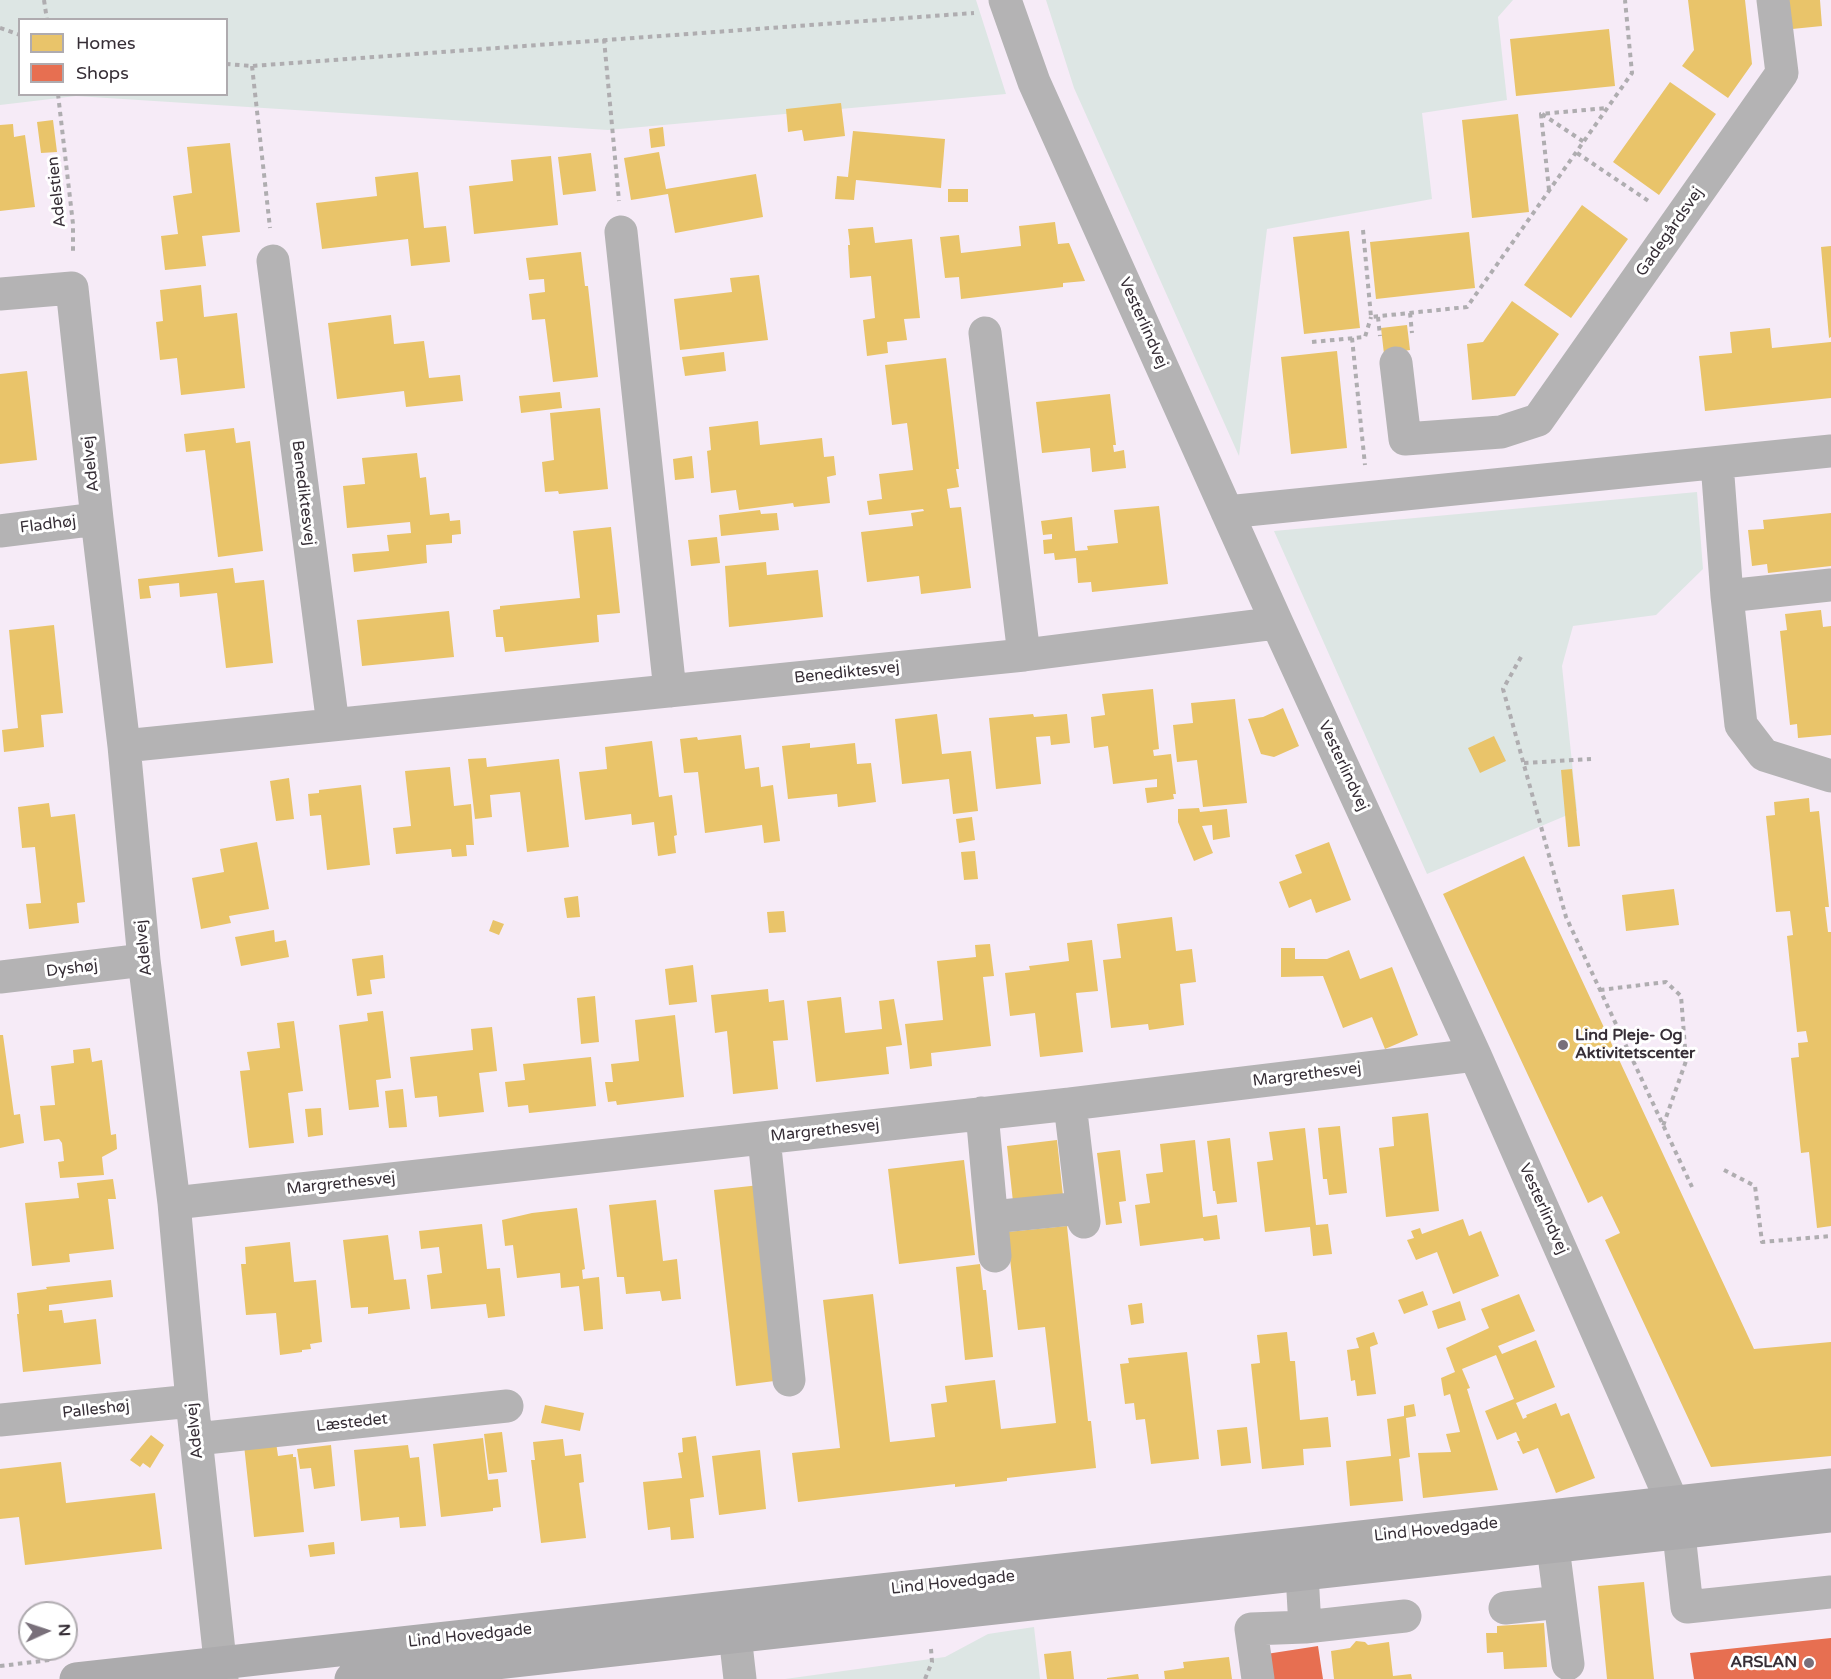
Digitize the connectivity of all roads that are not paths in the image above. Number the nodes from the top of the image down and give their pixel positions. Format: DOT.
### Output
graph roads {
  1 [pos="1773,0"];
  2 [pos="1006,5"];
  3 [pos="621,232"];
  4 [pos="273,261"];
  5 [pos="0,294"];
  6 [pos="985,333"];
  7 [pos="1396,363"];
  8 [pos="1501,432"];
  9 [pos="1831,451"];
  10 [pos="1717,463"];
  11 [pos="1505,484"];
  12 [pos="1227,512"];
  13 [pos="97,519"];
  14 [pos="0,531"];
  15 [pos="1831,585"];
  16 [pos="1727,596"];
  17 [pos="1277,623"];
  18 [pos="1024,655"];
  19 [pos="670,691"];
  20 [pos="333,725"];
  21 [pos="124,746"];
  22 [pos="1831,776"];
  23 [pos="144,960"];
  24 [pos="0,977"];
  25 [pos="1475,1055"];
  26 [pos="1070,1104"];
  27 [pos="982,1113"];
  28 [pos="764,1138"];
  29 [pos="174,1203"];
  30 [pos="992,1217"];
  31 [pos="996,1256"];
  32 [pos="789,1380"];
  33 [pos="192,1401"];
  34 [pos="507,1406"];
  35 [pos="0,1420"];
  36 [pos="196,1439"];
  37 [pos="1831,1485"];
  38 [pos="1831,1516"];
  39 [pos="1676,1519"];
  40 [pos="1553,1547"];
  41 [pos="1302,1575"];
  42 [pos="1831,1592"];
  43 [pos="1560,1602"];
  44 [pos="1505,1608"];
  45 [pos="1405,1616"];
  46 [pos="733,1622"];
  47 [pos="1305,1627"];
  48 [pos="1568,1664"];
  49 [pos="221,1671"];
  50 [pos="76,1679"];
  51 [pos="351,1679"];
  52 [pos="740,1679"];
  53 [pos="1258,1679"];
  1 -- 8 [label="street, Gadegårdsvej"];
  2 -- 12 [label="street, Vesterlindvej"];
  3 -- 19 [label="street"];
  4 -- 20 [label="street, Benediktesvej"];
  5 -- 13 [label="street, Adelvej"];
  6 -- 18 [label="street"];
  7 -- 8 [label="street, Gadegårdsvej"];
  8 -- 11 [label="street"];
  9 -- 10 [label="street"];
  10 -- 11 [label="street"];
  10 -- 16 [label="street"];
  11 -- 12 [label="street"];
  12 -- 17 [label="street, Vesterlindvej"];
  13 -- 14 [label="street, Fladhøj"];
  13 -- 21 [label="street, Adelvej"];
  15 -- 16 [label="street"];
  16 -- 22 [label="street"];
  17 -- 18 [label="street, Benediktesvej"];
  17 -- 25 [label="street, Vesterlindvej"];
  18 -- 19 [label="street, Benediktesvej"];
  19 -- 20 [label="street, Benediktesvej"];
  20 -- 21 [label="street, Benediktesvej"];
  21 -- 23 [label="street, Adelvej"];
  23 -- 24 [label="street, Dyshøj"];
  23 -- 29 [label="street, Adelvej"];
  25 -- 26 [label="street, Margrethesvej"];
  25 -- 39 [label="street, Vesterlindvej"];
  26 -- 27 [label="street, Margrethesvej"];
  26 -- 30 [label="street"];
  27 -- 28 [label="street, Margrethesvej"];
  27 -- 30 [label="street"];
  28 -- 29 [label="street, Margrethesvej"];
  28 -- 32 [label="street"];
  29 -- 33 [label="street, Adelvej"];
  30 -- 31 [label="street"];
  33 -- 35 [label="street, Palleshøj"];
  33 -- 36 [label="street, Adelvej"];
  34 -- 36 [label="street, Læstedet"];
  36 -- 49 [label="street, Adelvej"];
  37 -- 39 [label="main road, Lind Hovedgade"];
  38 -- 39 [label="main road, Lind Hovedgade"];
  39 -- 40 [label="main road, Lind Hovedgade"];
  39 -- 42 [label="street, Vesterlindvej"];
  39 -- 46 [label="main road, Lind Hovedgade"];
  40 -- 41 [label="main road, Lind Hovedgade"];
  40 -- 43 [label="street"];
  41 -- 46 [label="main road, Lind Hovedgade"];
  41 -- 47 [label="street"];
  43 -- 44 [label="street"];
  43 -- 48 [label="street"];
  45 -- 47 [label="street"];
  46 -- 49 [label="main road, Lind Hovedgade"];
  46 -- 51 [label="main road, Lind Hovedgade"];
  46 -- 52 [label="street"];
  47 -- 53 [label="street"];
  49 -- 50 [label="main road, Lind Hovedgade"];
}
